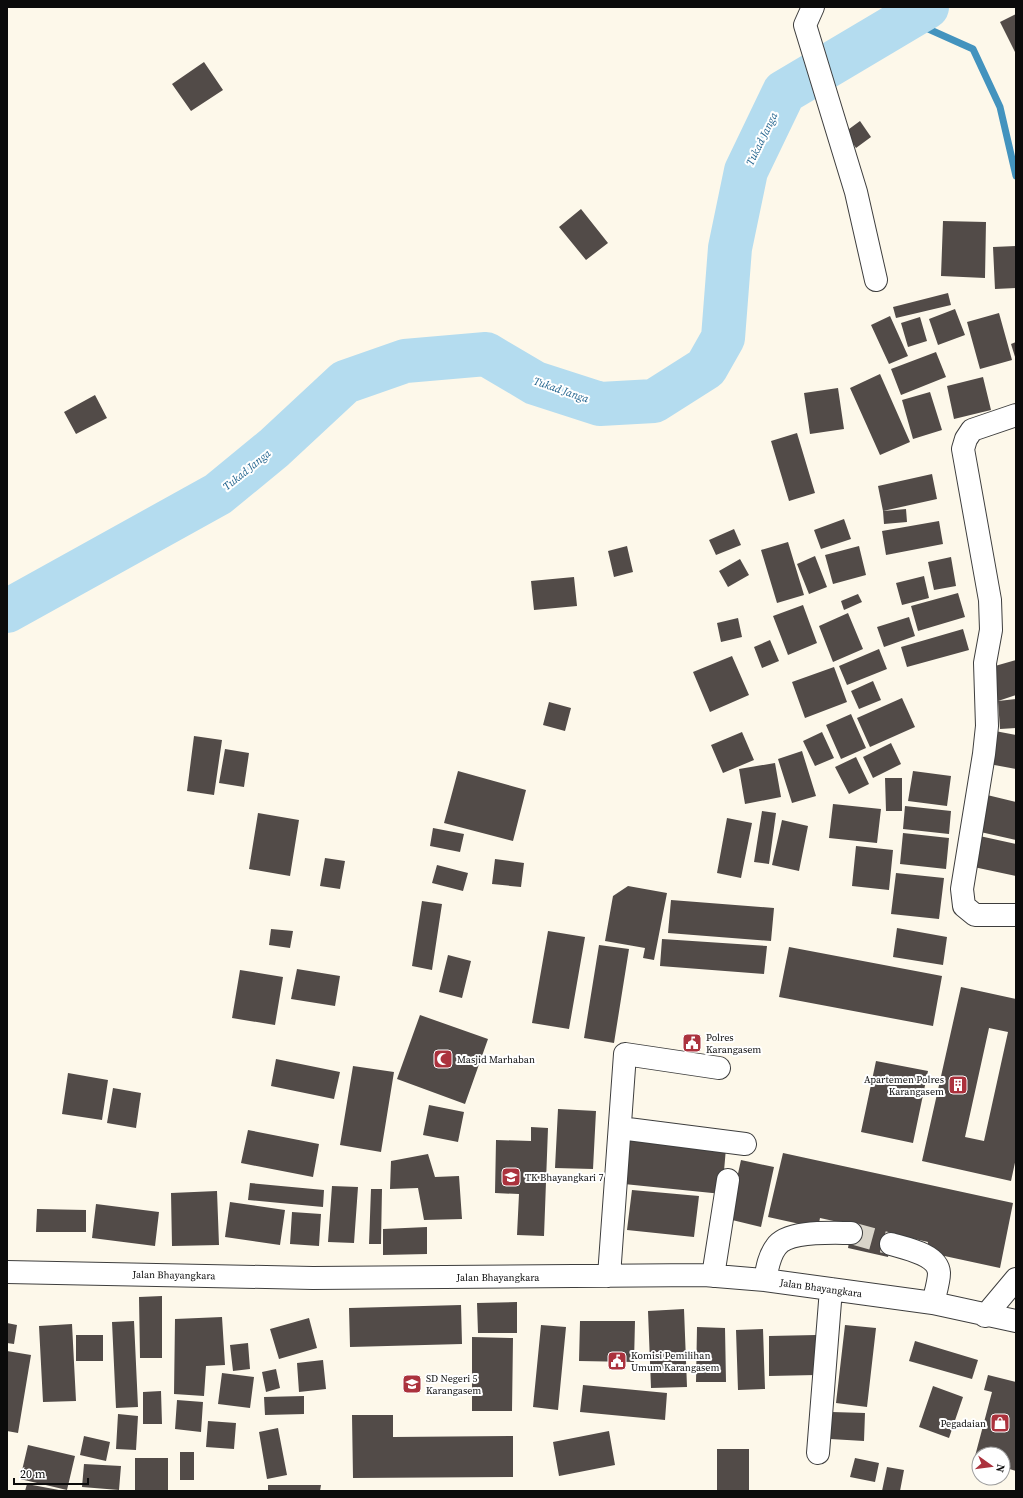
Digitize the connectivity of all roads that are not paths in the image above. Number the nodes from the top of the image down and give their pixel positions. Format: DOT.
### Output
graph roads {
  1 [pos="813,7"];
  2 [pos="876,280"];
  3 [pos="1016,415"];
  4 [pos="1016,915"];
  5 [pos="720,1068"];
  6 [pos="620,1128"];
  7 [pos="745,1144"];
  8 [pos="728,1180"];
  9 [pos="851,1233"];
  10 [pos="891,1244"];
  11 [pos="7,1272"];
  12 [pos="610,1276"];
  13 [pos="713,1276"];
  14 [pos="1016,1279"];
  15 [pos="765,1280"];
  16 [pos="831,1289"];
  17 [pos="933,1303"];
  18 [pos="985,1316"];
  19 [pos="1016,1321"];
  20 [pos="818,1453"];
  1 -- 2 [label="street"];
  3 -- 4 [label="street"];
  5 -- 6 [label="street"];
  6 -- 7 [label="street"];
  6 -- 12 [label="street"];
  8 -- 13 [label="street"];
  9 -- 15 [label="street"];
  10 -- 17 [label="street"];
  11 -- 12 [label="street, Jalan Bhayangkara"];
  12 -- 13 [label="street, Jalan Bhayangkara"];
  13 -- 15 [label="street, Jalan Bhayangkara"];
  14 -- 18 [label="street"];
  15 -- 16 [label="street, Jalan Bhayangkara"];
  16 -- 17 [label="street, Jalan Bhayangkara"];
  16 -- 20 [label="street"];
  17 -- 18 [label="street, Jalan Bhayangkara"];
  18 -- 19 [label="street, Jalan Bhayangkara"];
}
